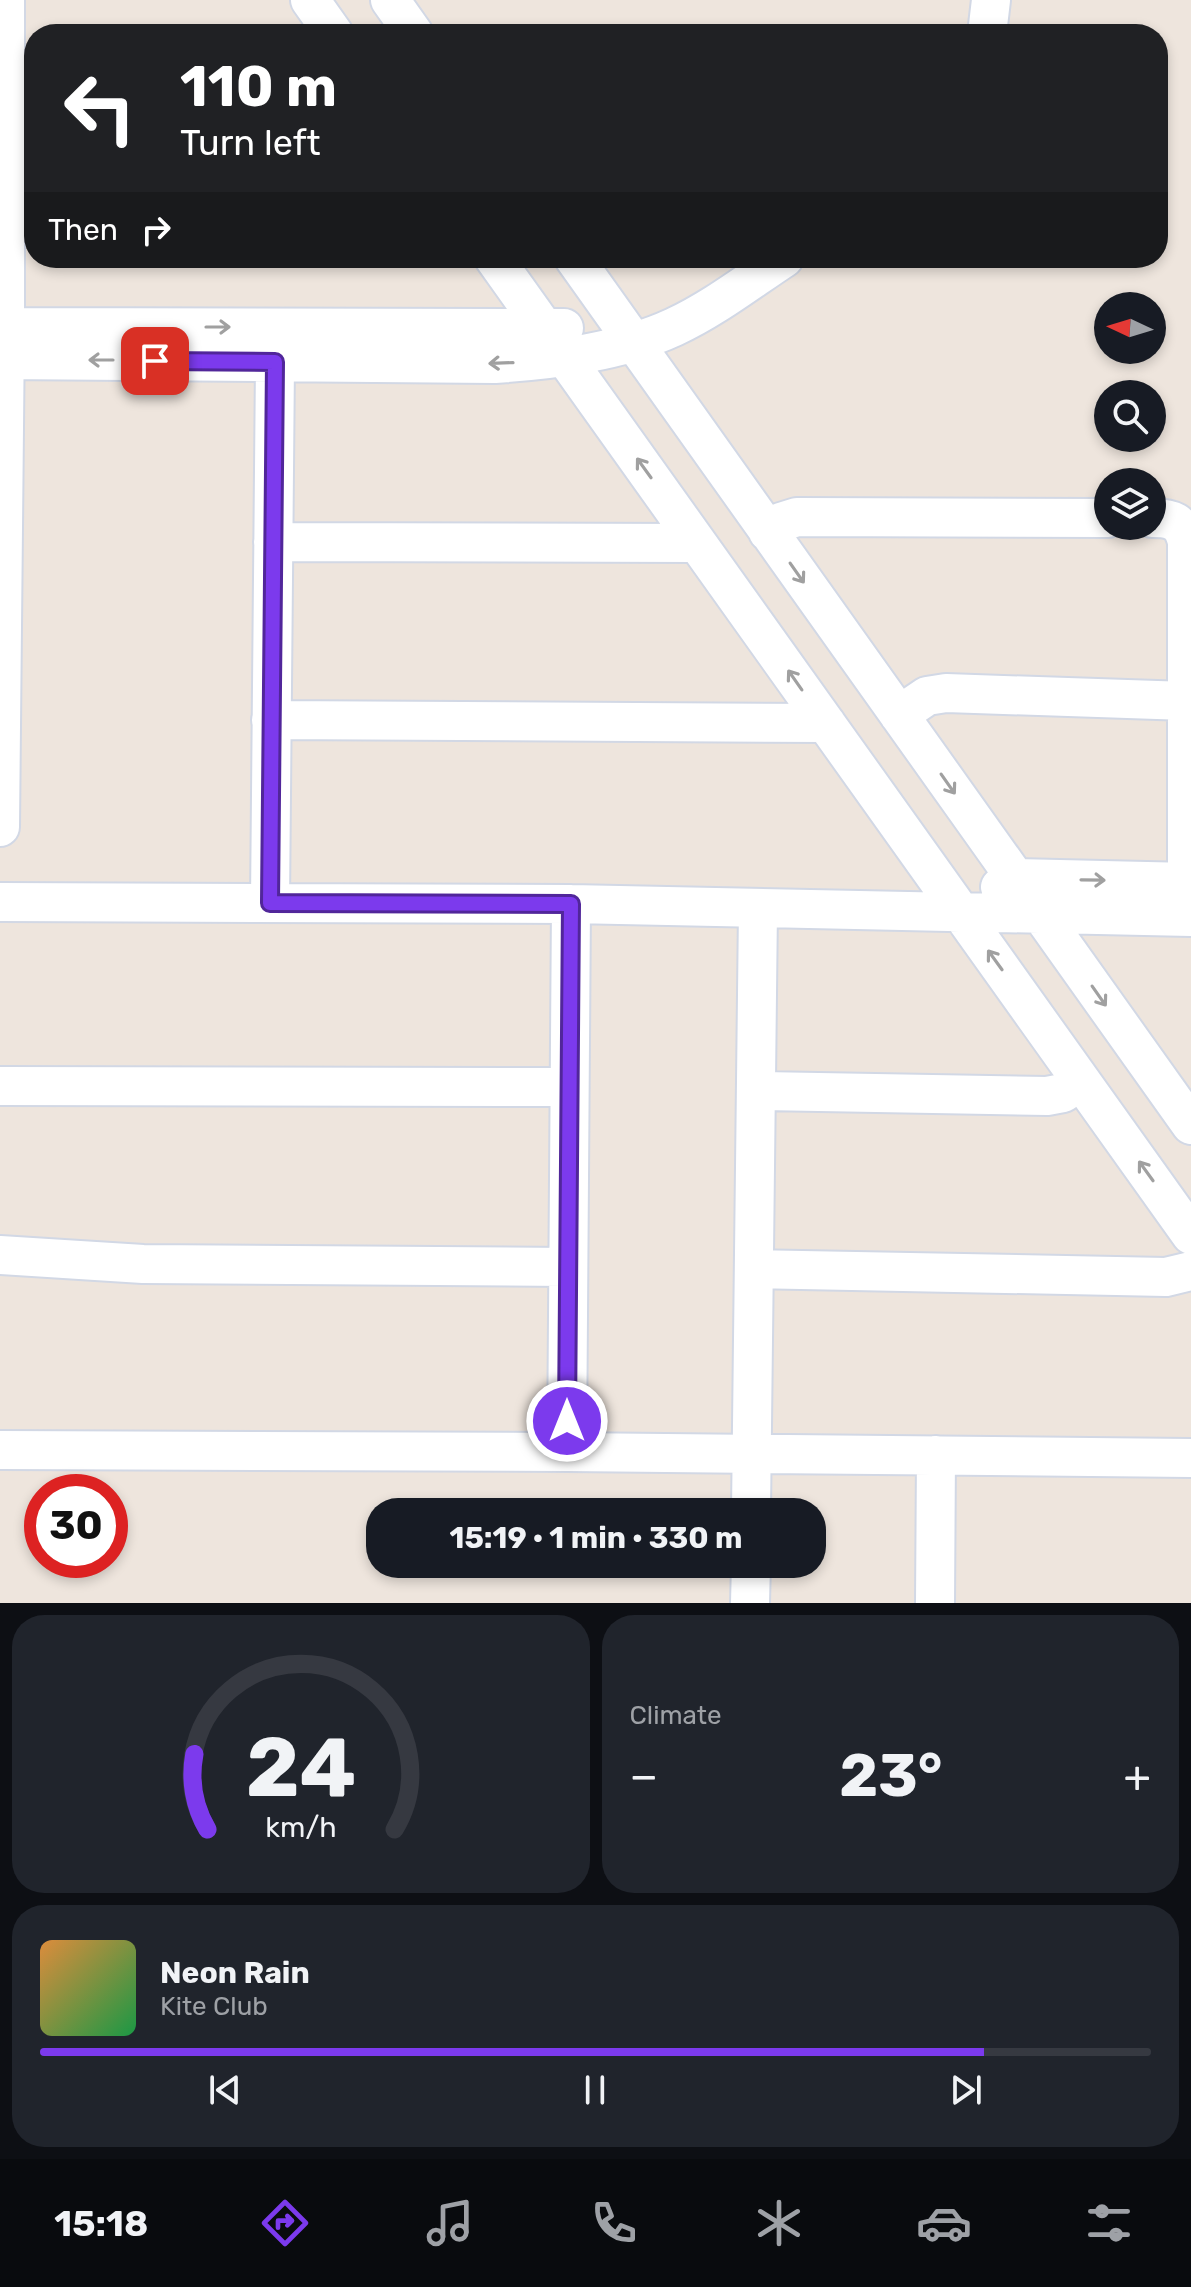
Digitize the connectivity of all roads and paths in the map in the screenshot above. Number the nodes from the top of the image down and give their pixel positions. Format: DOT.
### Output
graph roads {
  1 [pos="5,0"];
  2 [pos="310,0"];
  3 [pos="390,0"];
  4 [pos="991,0"];
  5 [pos="327,24"];
  6 [pos="407,24"];
  7 [pos="988,24"];
  8 [pos="13,146"];
  9 [pos="501,268"];
  10 [pos="581,268"];
  11 [pos="768,268"];
  12 [pos="633,341"];
  13 [pos="554,342"];
  14 [pos="3,344"];
  15 [pos="275,362"];
  16 [pos="1094,518"];
  17 [pos="1166,518"];
  18 [pos="768,532"];
  19 [pos="2,536"];
  20 [pos="273,542"];
  21 [pos="697,543"];
  22 [pos="1187,701"];
  23 [pos="899,715"];
  24 [pos="1,716"];
  25 [pos="271,720"];
  26 [pos="826,723"];
  27 [pos="0,827"];
  28 [pos="1015,878"];
  29 [pos="1190,893"];
  30 [pos="0,902"];
  31 [pos="270,903"];
  32 [pos="571,904"];
  33 [pos="758,908"];
  34 [pos="961,912"];
  35 [pos="1040,913"];
  36 [pos="1081,1081"];
  37 [pos="0,1086"];
  38 [pos="569,1087"];
  39 [pos="756,1091"];
  40 [pos="1191,1125"];
  41 [pos="1191,1235"];
  42 [pos="0,1255"];
  43 [pos="568,1267"];
  44 [pos="754,1269"];
  45 [pos="1191,1271"];
  46 [pos="0,1450"];
  47 [pos="567,1452"];
  48 [pos="752,1453"];
  49 [pos="936,1455"];
  50 [pos="1191,1458"];
  51 [pos="751,1498"];
  52 [pos="751,1578"];
  53 [pos="750,1603"];
  54 [pos="935,1603"];
  1 -- 8 [label="street"];
  2 -- 5 [label="street"];
  3 -- 6 [label="street"];
  4 -- 7 [label="street"];
  8 -- 14 [label="street"];
  9 -- 13 [label="street"];
  10 -- 12 [label="street"];
  11 -- 12 [label="street"];
  12 -- 13 [label="street"];
  12 -- 18 [label="street"];
  14 -- 13 [label="street, one-way"];
  13 -- 15 [label="street, one-way"];
  21 -- 13 [label="street, one-way"];
  15 -- 14 [label="street, one-way"];
  14 -- 19 [label="street"];
  15 -- 20 [label="street"];
  16 -- 18 [label="street"];
  17 -- 22 [label="street"];
  18 -- 23 [label="street, one-way"];
  19 -- 24 [label="street"];
  20 -- 21 [label="street"];
  20 -- 25 [label="street"];
  26 -- 21 [label="street, one-way"];
  22 -- 23 [label="street"];
  22 -- 29 [label="street"];
  23 -- 28 [label="street, one-way"];
  24 -- 27 [label="street"];
  25 -- 26 [label="street"];
  25 -- 31 [label="street"];
  26 -- 34 [label="street"];
  28 -- 29 [label="street, one-way"];
  28 -- 34 [label="street"];
  28 -- 35 [label="street"];
  29 -- 35 [label="street"];
  30 -- 31 [label="street"];
  31 -- 32 [label="street"];
  32 -- 33 [label="street"];
  32 -- 38 [label="street"];
  33 -- 34 [label="street"];
  33 -- 39 [label="street"];
  34 -- 35 [label="street"];
  36 -- 34 [label="street, one-way"];
  35 -- 40 [label="street, one-way"];
  36 -- 39 [label="street"];
  41 -- 36 [label="street, one-way"];
  37 -- 38 [label="street"];
  38 -- 43 [label="street"];
  39 -- 44 [label="street"];
  42 -- 43 [label="street"];
  43 -- 47 [label="street"];
  44 -- 45 [label="street"];
  44 -- 48 [label="street"];
  46 -- 47 [label="street"];
  47 -- 48 [label="street"];
  48 -- 49 [label="street"];
  48 -- 51 [label="street"];
  49 -- 50 [label="street"];
  49 -- 54 [label="street"];
  52 -- 53 [label="street"];
}
